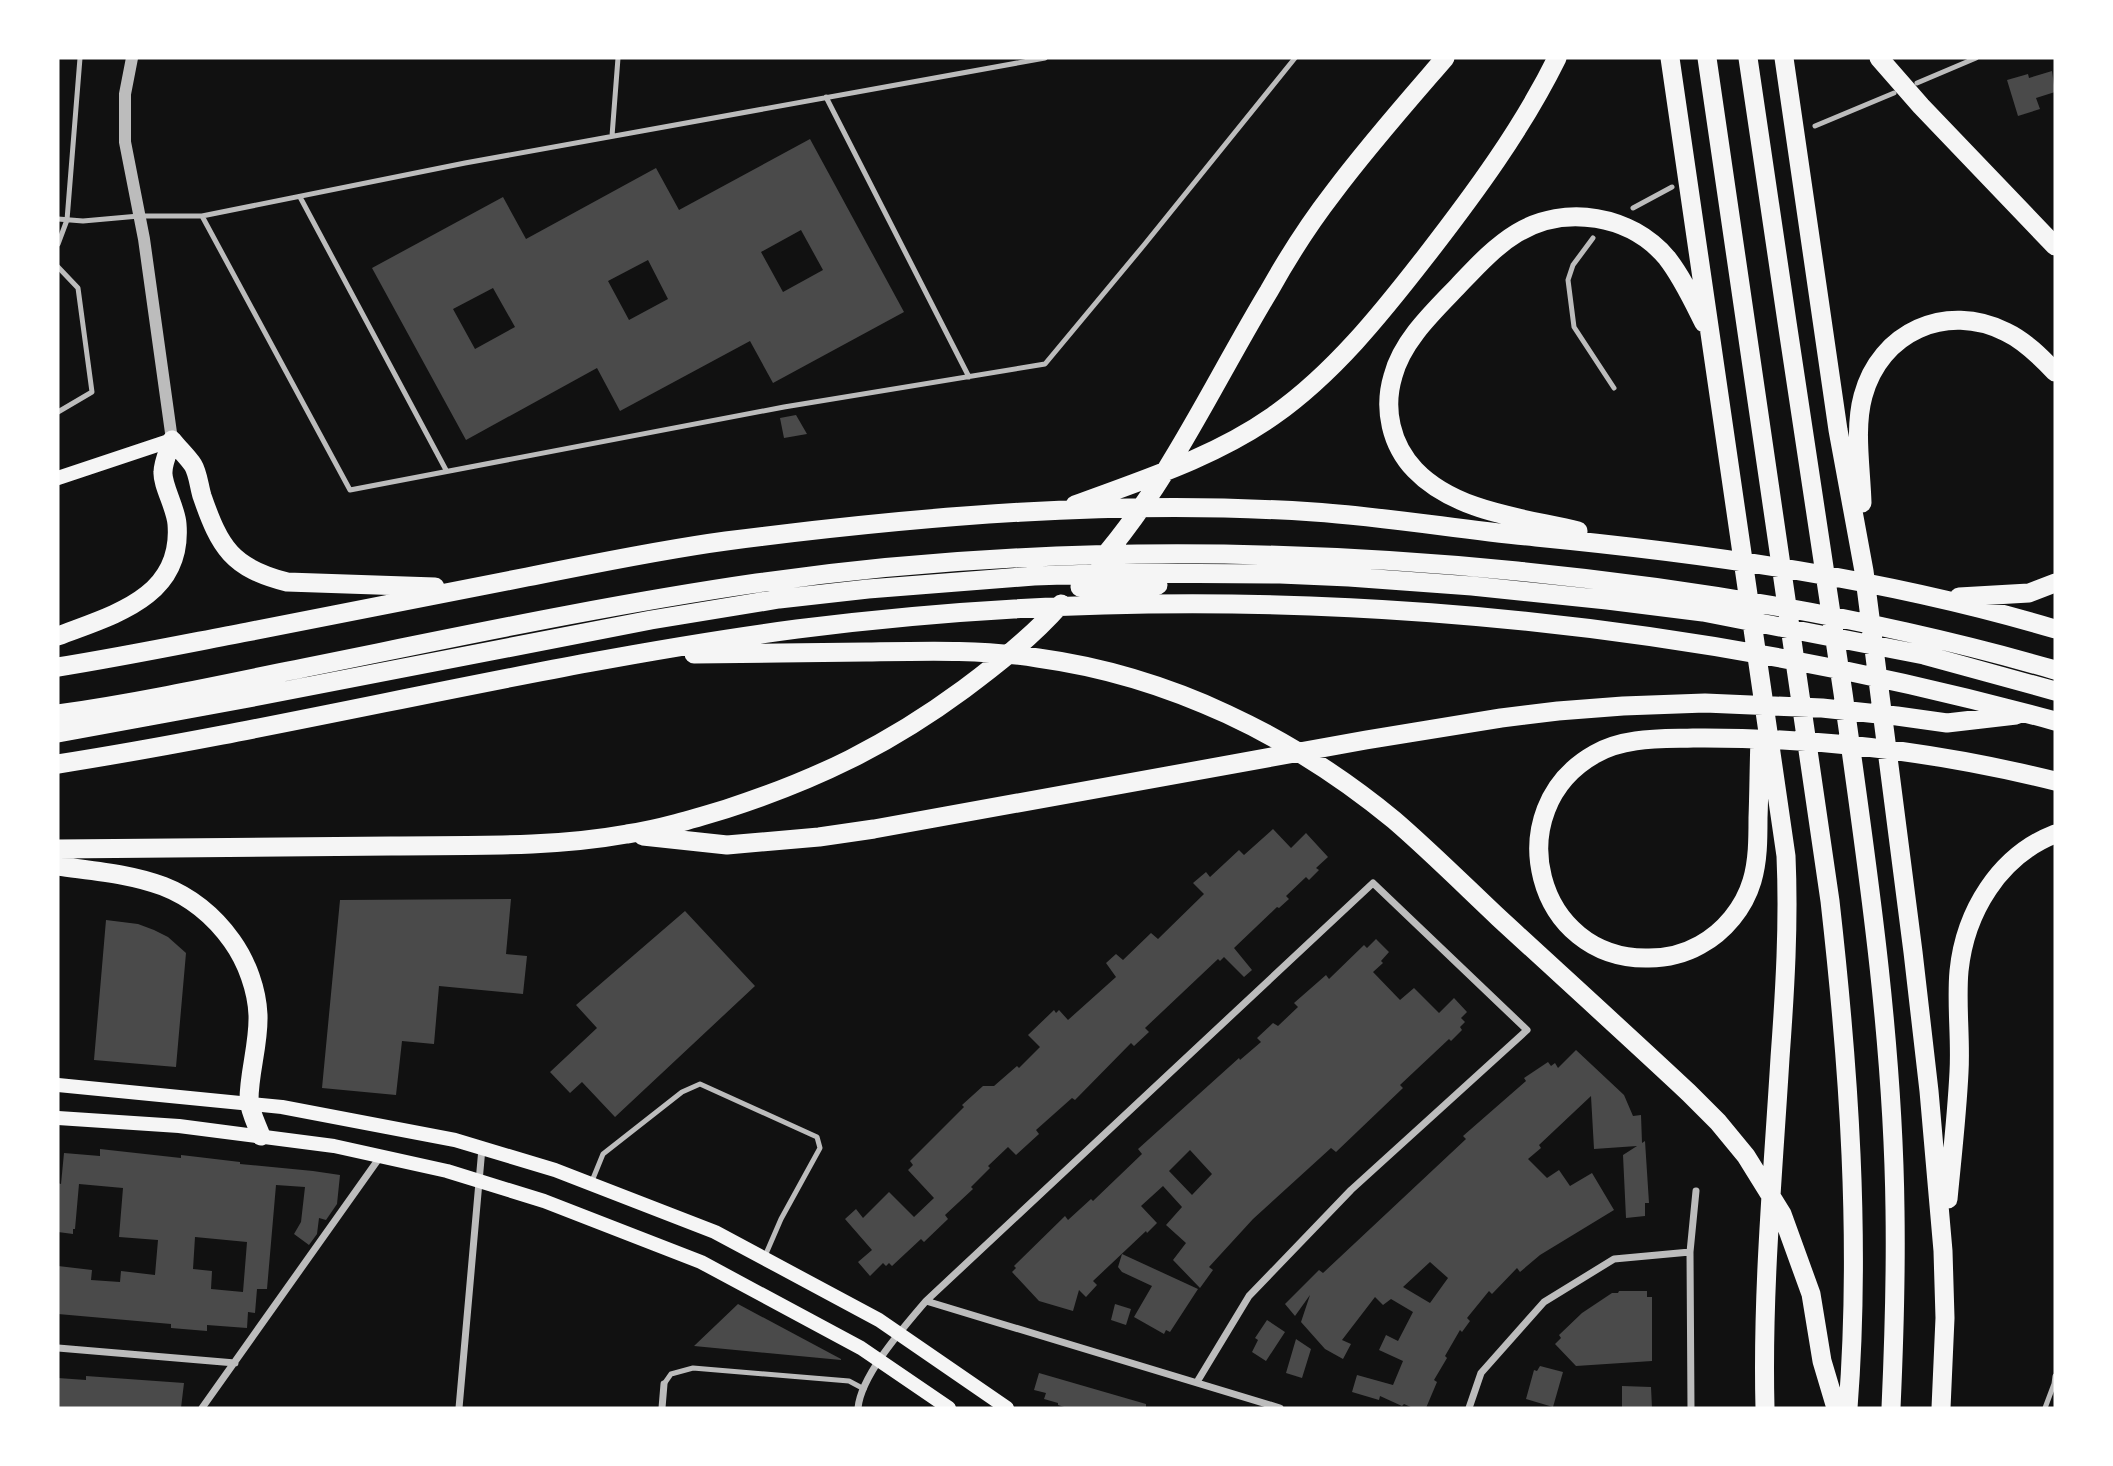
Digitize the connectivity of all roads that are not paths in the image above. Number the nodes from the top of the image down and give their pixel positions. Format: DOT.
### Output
graph roads {
  1 [pos="80,58"];
  2 [pos="132,58"];
  3 [pos="618,58"];
  4 [pos="1045,58"];
  5 [pos="1295,58"];
  6 [pos="1445,58"];
  7 [pos="1557,58"];
  8 [pos="1670,58"];
  9 [pos="1707,58"];
  10 [pos="1748,58"];
  11 [pos="1784,58"];
  12 [pos="1879,58"];
  13 [pos="1976,58"];
  14 [pos="1917,83"];
  15 [pos="1895,93"];
  16 [pos="826,97"];
  17 [pos="1815,126"];
  18 [pos="612,136"];
  19 [pos="1672,187"];
  20 [pos="300,197"];
  21 [pos="1633,208"];
  22 [pos="139,216"];
  23 [pos="202,216"];
  24 [pos="58,219"];
  25 [pos="67,220"];
  26 [pos="1593,238"];
  27 [pos="58,244"];
  28 [pos="2055,246"];
  29 [pos="58,267"];
  30 [pos="1711,338"];
  31 [pos="2055,372"];
  32 [pos="969,377"];
  33 [pos="1614,388"];
  34 [pos="58,412"];
  35 [pos="172,440"];
  36 [pos="446,470"];
  37 [pos="58,478"];
  38 [pos="1062,511"];
  39 [pos="1664,552"];
  40 [pos="1864,571"];
  41 [pos="2055,583"];
  42 [pos="471,588"];
  43 [pos="1937,598"];
  44 [pos="1702,602"];
  45 [pos="2055,629"];
  46 [pos="58,636"];
  47 [pos="623,655"];
  48 [pos="58,667"];
  49 [pos="2055,670"];
  50 [pos="1938,681"];
  51 [pos="1762,685"];
  52 [pos="2055,691"];
  53 [pos="2055,702"];
  54 [pos="58,714"];
  55 [pos="2028,714"];
  56 [pos="2055,721"];
  57 [pos="58,733"];
  58 [pos="58,745"];
  59 [pos="58,764"];
  60 [pos="2055,781"];
  61 [pos="628,834"];
  62 [pos="2055,834"];
  63 [pos="58,849"];
  64 [pos="58,866"];
  65 [pos="58,1085"];
  66 [pos="249,1103"];
  67 [pos="58,1118"];
  68 [pos="261,1136"];
  69 [pos="482,1148"];
  70 [pos="380,1157"];
  71 [pos="479,1181"];
  72 [pos="591,1184"];
  73 [pos="1696,1191"];
  74 [pos="1943,1251"];
  75 [pos="1690,1252"];
  76 [pos="764,1259"];
  77 [pos="926,1301"];
  78 [pos="898,1334"];
  79 [pos="58,1348"];
  80 [pos="879,1360"];
  81 [pos="235,1363"];
  82 [pos="2055,1376"];
  83 [pos="1196,1382"];
  84 [pos="664,1384"];
  85 [pos="864,1389"];
  86 [pos="202,1408"];
  87 [pos="459,1408"];
  88 [pos="662,1408"];
  89 [pos="858,1408"];
  90 [pos="949,1408"];
  91 [pos="1007,1408"];
  92 [pos="1280,1408"];
  93 [pos="1469,1408"];
  94 [pos="1691,1408"];
  95 [pos="1765,1408"];
  96 [pos="1836,1408"];
  97 [pos="1848,1408"];
  98 [pos="1891,1408"];
  99 [pos="1941,1408"];
  100 [pos="2045,1408"];
  1 -- 25 [label="lane"];
  2 -- 22 [label="street"];
  3 -- 18 [label="lane"];
  4 -- 16 [label="lane"];
  5 -- 32 [label="lane"];
  6 -- 61 [label="highway"];
  7 -- 38 [label="highway"];
  8 -- 30 [label="highway"];
  9 -- 97 [label="highway"];
  10 -- 98 [label="highway"];
  11 -- 40 [label="highway"];
  12 -- 28 [label="highway"];
  13 -- 14 [label="lane"];
  15 -- 17 [label="lane"];
  16 -- 18 [label="lane"];
  16 -- 32 [label="lane"];
  18 -- 20 [label="lane"];
  19 -- 21 [label="lane"];
  20 -- 23 [label="lane"];
  20 -- 36 [label="lane"];
  22 -- 23 [label="lane"];
  22 -- 25 [label="lane"];
  22 -- 35 [label="street"];
  23 -- 36 [label="lane"];
  24 -- 25 [label="lane"];
  25 -- 27 [label="lane"];
  26 -- 33 [label="lane"];
  29 -- 34 [label="lane"];
  30 -- 39 [label="highway"];
  30 -- 51 [label="highway"];
  31 -- 40 [label="highway"];
  32 -- 36 [label="lane"];
  35 -- 37 [label="main road"];
  35 -- 42 [label="highway"];
  35 -- 46 [label="highway"];
  38 -- 39 [label="highway"];
  38 -- 42 [label="highway"];
  39 -- 43 [label="highway"];
  40 -- 74 [label="highway"];
  41 -- 43 [label="highway"];
  42 -- 48 [label="highway"];
  43 -- 45 [label="highway"];
  44 -- 49 [label="highway"];
  44 -- 52 [label="highway"];
  44 -- 54 [label="highway"];
  44 -- 57 [label="highway"];
  47 -- 50 [label="highway"];
  47 -- 59 [label="highway"];
  47 -- 96 [label="highway"];
  50 -- 53 [label="highway"];
  50 -- 55 [label="highway"];
  50 -- 58 [label="highway"];
  51 -- 60 [label="highway"];
  51 -- 95 [label="highway"];
  55 -- 56 [label="highway"];
  55 -- 61 [label="highway"];
  61 -- 63 [label="highway"];
  62 -- 74 [label="highway"];
  64 -- 66 [label="highway"];
  65 -- 66 [label="main road"];
  66 -- 68 [label="highway"];
  66 -- 69 [label="main road"];
  67 -- 68 [label="main road"];
  68 -- 70 [label="main road"];
  69 -- 71 [label="street"];
  69 -- 72 [label="main road"];
  70 -- 71 [label="main road"];
  70 -- 81 [label="street"];
  71 -- 80 [label="main road"];
  71 -- 87 [label="street"];
  72 -- 76 [label="main road"];
  72 -- 76 [label="lane"];
  73 -- 75 [label="street"];
  74 -- 99 [label="highway"];
  75 -- 93 [label="street"];
  75 -- 94 [label="street"];
  76 -- 78 [label="main road"];
  77 -- 78 [label="street"];
  77 -- 83 [label="street"];
  77 -- 83 [label="street"];
  78 -- 80 [label="street"];
  78 -- 91 [label="main road"];
  79 -- 81 [label="street"];
  80 -- 85 [label="street"];
  80 -- 90 [label="main road"];
  81 -- 86 [label="street"];
  82 -- 100 [label="lane"];
  83 -- 92 [label="street"];
  84 -- 85 [label="lane"];
  84 -- 88 [label="street"];
  85 -- 89 [label="street"];
}
